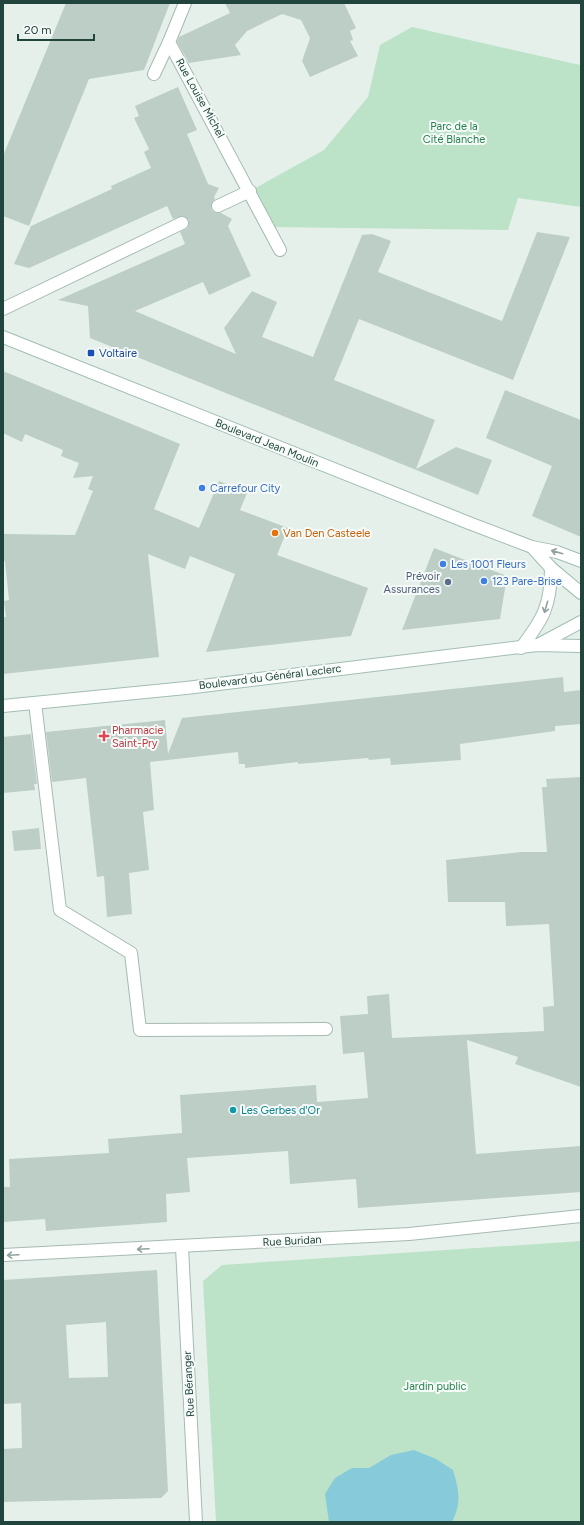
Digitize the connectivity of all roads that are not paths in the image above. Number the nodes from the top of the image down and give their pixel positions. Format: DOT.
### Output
graph roads {
  1 [pos="185,3"];
  2 [pos="169,42"];
  3 [pos="154,74"];
  4 [pos="250,191"];
  5 [pos="218,206"];
  6 [pos="182,223"];
  7 [pos="280,250"];
  8 [pos="3,309"];
  9 [pos="3,337"];
  10 [pos="532,547"];
  11 [pos="581,561"];
  12 [pos="550,568"];
  13 [pos="581,592"];
  14 [pos="581,622"];
  15 [pos="537,645"];
  16 [pos="581,646"];
  17 [pos="521,648"];
  18 [pos="35,703"];
  19 [pos="3,706"];
  20 [pos="326,1029"];
  21 [pos="581,1216"];
  22 [pos="182,1247"];
  23 [pos="3,1255"];
  24 [pos="196,1522"];
  1 -- 2 [label="street"];
  2 -- 3 [label="street"];
  2 -- 4 [label="street, Rue Louise Michel"];
  4 -- 5 [label="street"];
  4 -- 7 [label="street, Rue Louise Michel"];
  6 -- 8 [label="street"];
  9 -- 10 [label="street, Boulevard Jean Moulin"];
  11 -- 10 [label="street, Boulevard Jean Moulin, one-way"];
  10 -- 12 [label="street, Boulevard Jean Moulin"];
  12 -- 13 [label="street, Boulevard Jean Moulin"];
  12 -- 17 [label="street, one-way"];
  14 -- 15 [label="street, Boulevard du Général Leclerc"];
  15 -- 16 [label="street, Boulevard du Général Leclerc"];
  15 -- 17 [label="street, Boulevard du Général Leclerc"];
  17 -- 18 [label="street, Boulevard du Général Leclerc"];
  18 -- 19 [label="street, Boulevard du Général Leclerc"];
  18 -- 20 [label="street"];
  21 -- 22 [label="street, Rue Buridan"];
  22 -- 23 [label="street, Rue Buridan, one-way"];
  22 -- 24 [label="street, Rue Béranger"];
}
